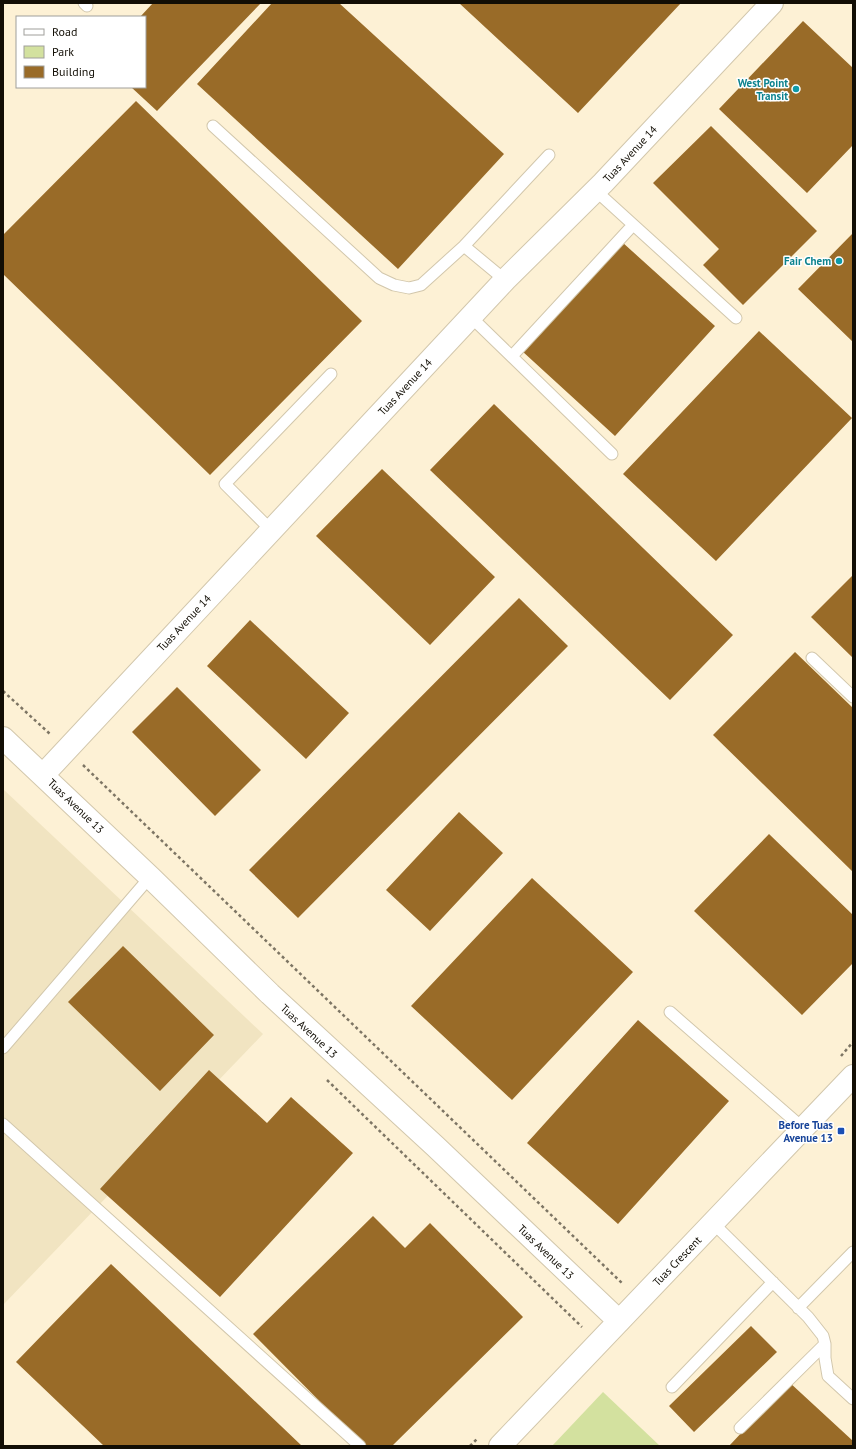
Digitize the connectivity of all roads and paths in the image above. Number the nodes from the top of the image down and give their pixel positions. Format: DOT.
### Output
graph roads {
  1 [pos="772,3"];
  2 [pos="213,126"];
  3 [pos="549,155"];
  4 [pos="595,190"];
  5 [pos="633,225"];
  6 [pos="464,246"];
  7 [pos="505,280"];
  8 [pos="471,317"];
  9 [pos="736,318"];
  10 [pos="512,356"];
  11 [pos="331,374"];
  12 [pos="612,454"];
  13 [pos="271,530"];
  14 [pos="812,658"];
  15 [pos="3,691"];
  16 [pos="853,697"];
  17 [pos="3,738"];
  18 [pos="66,749"];
  19 [pos="43,775"];
  20 [pos="150,877"];
  21 [pos="670,1012"];
  22 [pos="3,1048"];
  23 [pos="853,1076"];
  24 [pos="3,1124"];
  25 [pos="804,1129"];
  26 [pos="714,1224"];
  27 [pos="853,1252"];
  28 [pos="773,1282"];
  29 [pos="639,1299"];
  30 [pos="798,1308"];
  31 [pos="619,1321"];
  32 [pos="825,1344"];
  33 [pos="672,1388"];
  34 [pos="853,1399"];
  35 [pos="740,1428"];
  36 [pos="360,1446"];
  37 [pos="500,1446"];
  1 -- 4 [label="street, Tuas Avenue 14"];
  2 -- 6 [label="lane"];
  3 -- 6 [label="lane"];
  4 -- 5 [label="lane"];
  4 -- 7 [label="street, Tuas Avenue 14"];
  5 -- 9 [label="lane"];
  5 -- 10 [label="lane"];
  6 -- 7 [label="lane"];
  7 -- 8 [label="street, Tuas Avenue 14"];
  8 -- 10 [label="lane"];
  8 -- 13 [label="street, Tuas Avenue 14"];
  10 -- 12 [label="lane"];
  11 -- 13 [label="lane"];
  13 -- 18 [label="street, Tuas Avenue 14"];
  14 -- 16 [label="lane"];
  15 -- 18 [label="path"];
  17 -- 19 [label="street, Tuas Avenue 13"];
  18 -- 19 [label="street, Tuas Avenue 14"];
  18 -- 29 [label="path"];
  19 -- 20 [label="street, Tuas Avenue 13"];
  20 -- 22 [label="lane"];
  20 -- 31 [label="street, Tuas Avenue 13"];
  21 -- 25 [label="lane"];
  23 -- 25 [label="street, Tuas Crescent"];
  24 -- 36 [label="lane"];
  25 -- 26 [label="street, Tuas Crescent"];
  26 -- 28 [label="lane"];
  26 -- 29 [label="street, Tuas Crescent"];
  27 -- 30 [label="lane"];
  28 -- 30 [label="lane"];
  28 -- 33 [label="lane"];
  29 -- 31 [label="street, Tuas Crescent"];
  30 -- 32 [label="lane"];
  31 -- 37 [label="street, Tuas Crescent"];
  32 -- 34 [label="lane"];
  32 -- 35 [label="lane"];
}
